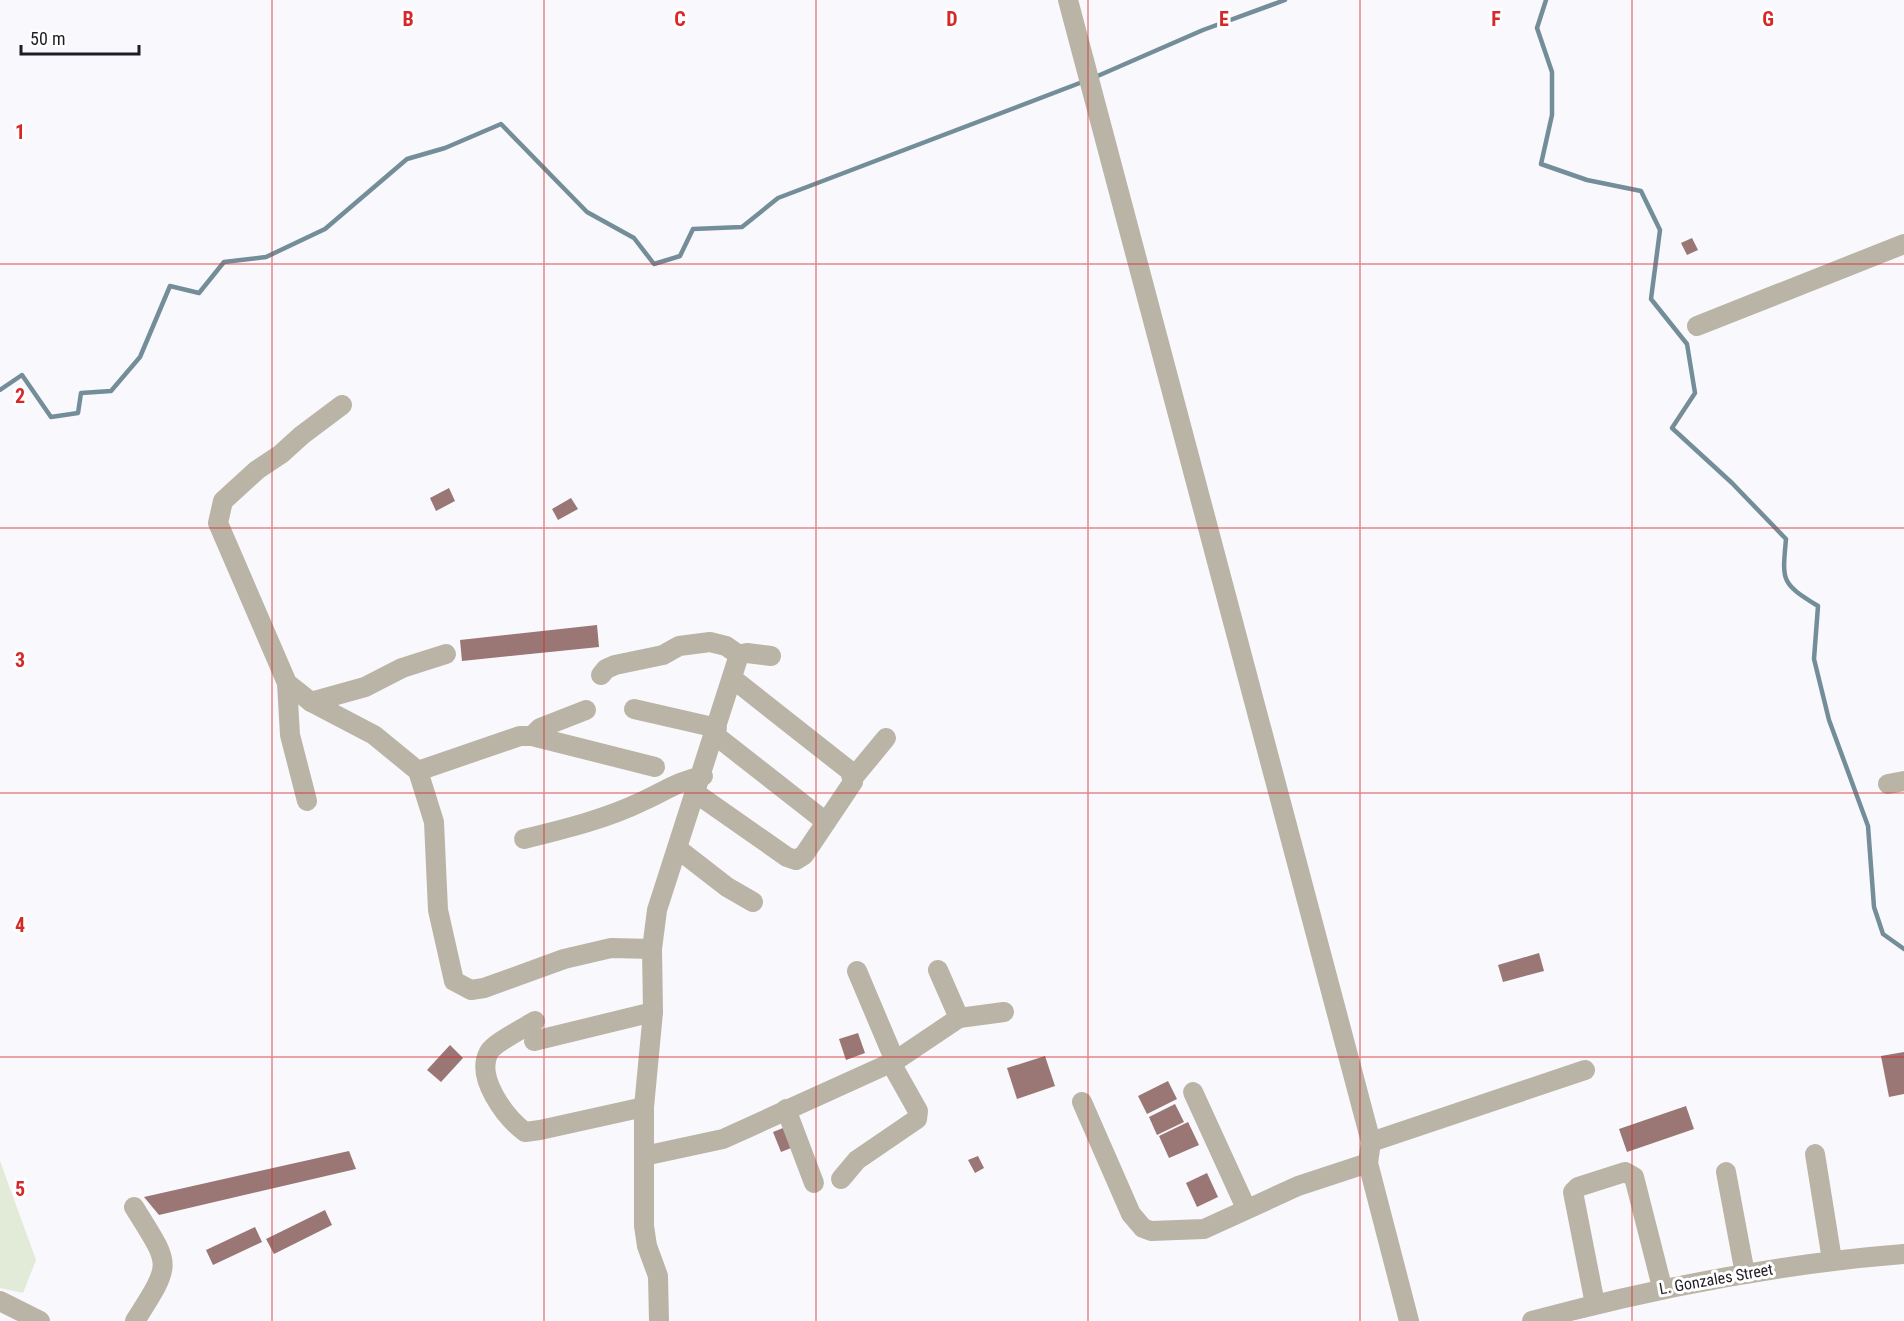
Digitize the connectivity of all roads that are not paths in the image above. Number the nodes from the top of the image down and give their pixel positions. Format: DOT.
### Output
graph roads {
  1 [pos="1068,0"];
  2 [pos="1904,244"];
  3 [pos="1697,327"];
  4 [pos="342,405"];
  5 [pos="446,654"];
  6 [pos="739,655"];
  7 [pos="771,656"];
  8 [pos="601,675"];
  9 [pos="732,678"];
  10 [pos="286,683"];
  11 [pos="311,702"];
  12 [pos="634,709"];
  13 [pos="586,710"];
  14 [pos="716,732"];
  15 [pos="532,736"];
  16 [pos="886,738"];
  17 [pos="655,767"];
  18 [pos="418,771"];
  19 [pos="853,778"];
  20 [pos="700,785"];
  21 [pos="307,801"];
  22 [pos="826,822"];
  23 [pos="524,839"];
  24 [pos="678,849"];
  25 [pos="753,902"];
  26 [pos="652,949"];
  27 [pos="938,970"];
  28 [pos="857,971"];
  29 [pos="652,1012"];
  30 [pos="1004,1012"];
  31 [pos="959,1018"];
  32 [pos="535,1021"];
  33 [pos="534,1041"];
  34 [pos="893,1062"];
  35 [pos="1585,1070"];
  36 [pos="1193,1092"];
  37 [pos="1082,1102"];
  38 [pos="644,1107"];
  39 [pos="786,1109"];
  40 [pos="1371,1142"];
  41 [pos="1815,1154"];
  42 [pos="644,1156"];
  43 [pos="1368,1163"];
  44 [pos="1726,1172"];
  45 [pos="841,1179"];
  46 [pos="814,1184"];
  47 [pos="134,1207"];
  48 [pos="1246,1208"];
  49 [pos="1904,1254"];
  50 [pos="1832,1260"];
  51 [pos="1745,1274"];
  52 [pos="1662,1287"];
  53 [pos="0,1301"];
  54 [pos="1595,1304"];
  55 [pos="40,1321"];
  56 [pos="135,1321"];
  57 [pos="659,1321"];
  58 [pos="1408,1321"];
  59 [pos="1532,1321"];
  1 -- 40 [label="street"];
  2 -- 3 [label="street"];
  4 -- 10 [label="street"];
  5 -- 11 [label="street"];
  6 -- 7 [label="street"];
  6 -- 8 [label="street"];
  6 -- 9 [label="street"];
  9 -- 14 [label="street"];
  9 -- 19 [label="street"];
  10 -- 11 [label="street"];
  10 -- 21 [label="street"];
  11 -- 18 [label="street"];
  12 -- 14 [label="street"];
  13 -- 15 [label="street"];
  14 -- 20 [label="street"];
  14 -- 22 [label="street"];
  15 -- 17 [label="street"];
  15 -- 18 [label="street"];
  16 -- 19 [label="street"];
  18 -- 26 [label="street"];
  19 -- 22 [label="street"];
  20 -- 22 [label="street"];
  20 -- 23 [label="street"];
  20 -- 24 [label="street"];
  24 -- 25 [label="street"];
  24 -- 26 [label="street"];
  26 -- 29 [label="street"];
  27 -- 31 [label="street"];
  28 -- 34 [label="street"];
  29 -- 33 [label="street"];
  29 -- 38 [label="street"];
  30 -- 31 [label="street"];
  31 -- 34 [label="street"];
  32 -- 38 [label="street"];
  34 -- 39 [label="street"];
  34 -- 45 [label="street"];
  35 -- 40 [label="street"];
  36 -- 48 [label="street"];
  37 -- 48 [label="street"];
  38 -- 42 [label="street"];
  39 -- 42 [label="street"];
  39 -- 46 [label="street"];
  40 -- 43 [label="street"];
  41 -- 50 [label="street"];
  42 -- 57 [label="street"];
  43 -- 48 [label="street"];
  43 -- 58 [label="street"];
  44 -- 51 [label="street"];
  47 -- 56 [label="street"];
  49 -- 50 [label="street, L. Gonzales Street"];
  50 -- 51 [label="street, L. Gonzales Street"];
  51 -- 52 [label="street, L. Gonzales Street"];
  52 -- 54 [label="street, L. Gonzales Street"];
  52 -- 54 [label="street"];
  53 -- 55 [label="street"];
  54 -- 59 [label="street, L. Gonzales Street"];
}
